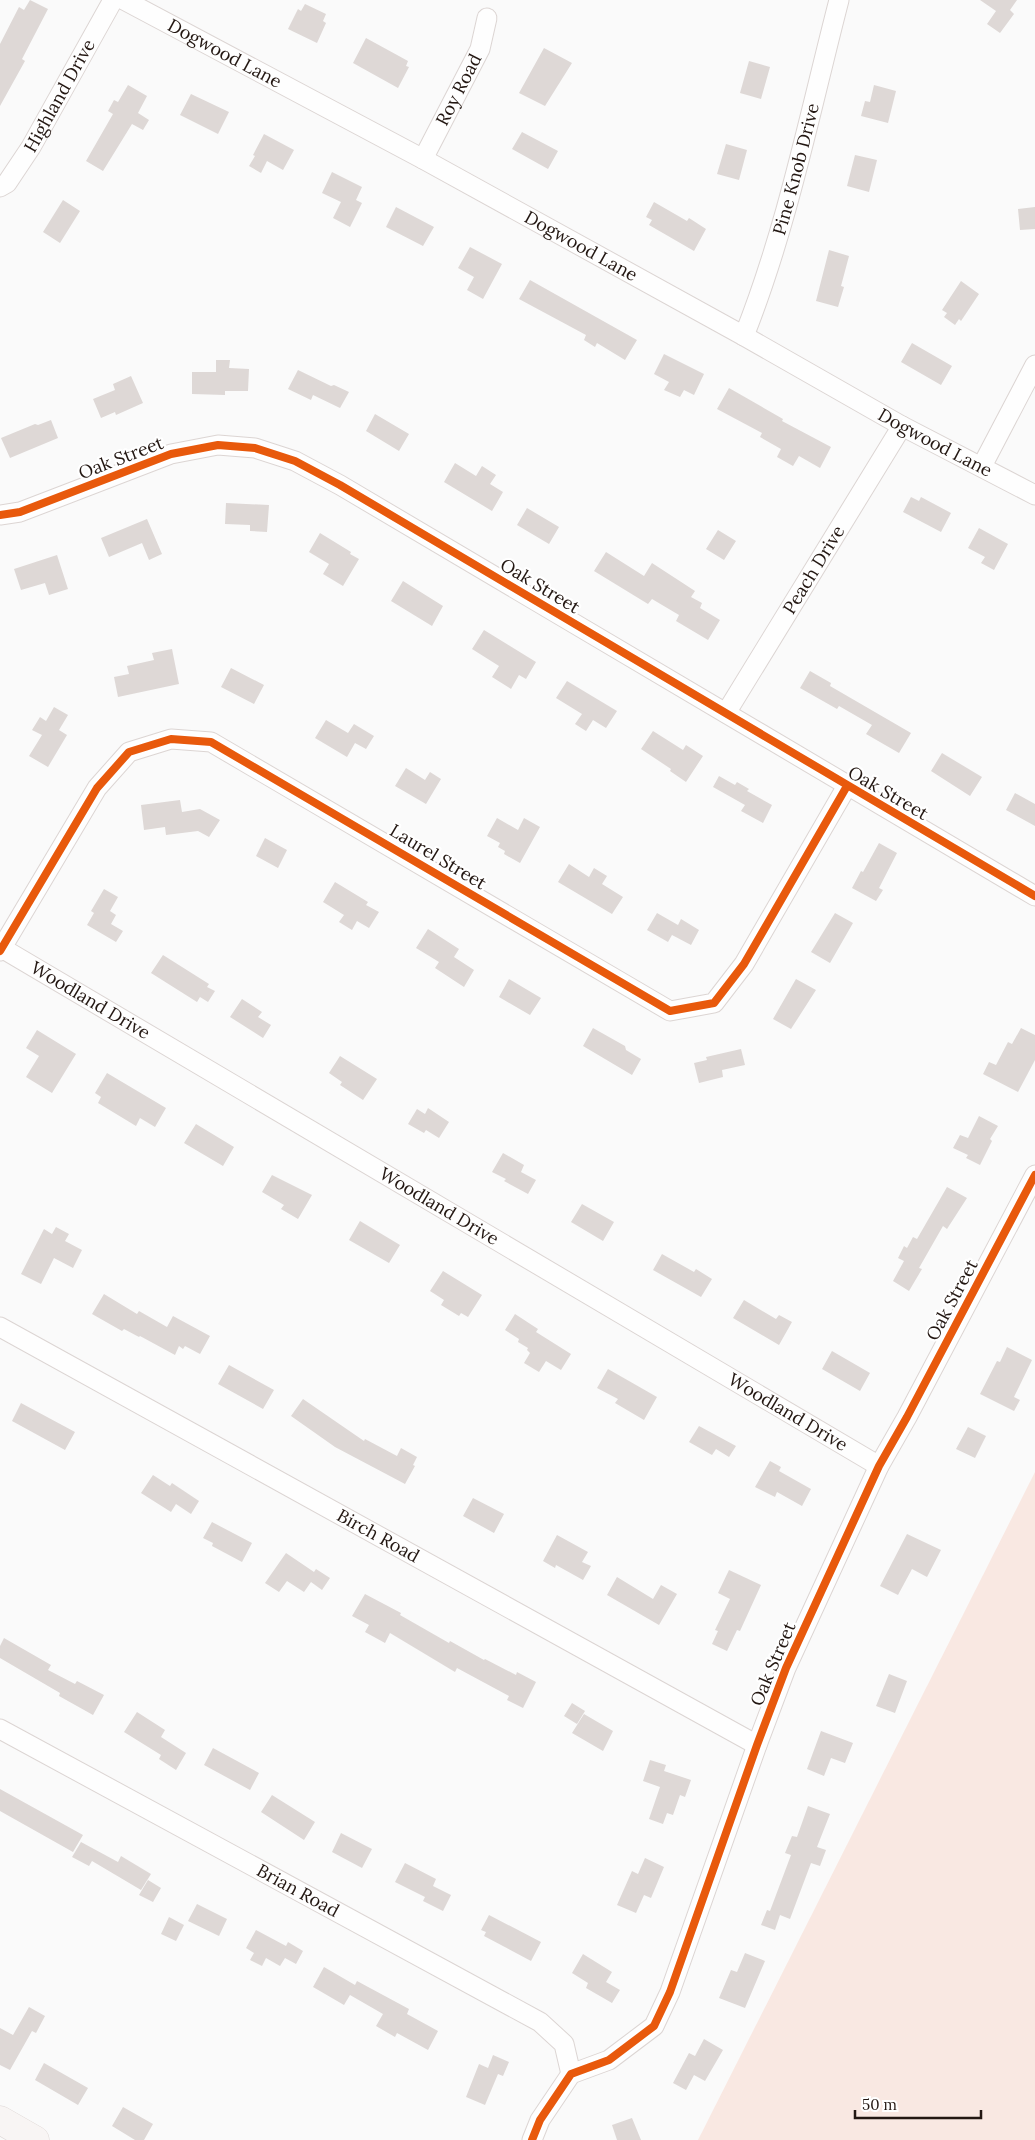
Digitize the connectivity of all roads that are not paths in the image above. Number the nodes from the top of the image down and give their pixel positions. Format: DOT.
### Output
graph roads {
  1 [pos="113,0"];
  2 [pos="124,0"];
  3 [pos="839,0"];
  4 [pos="486,18"];
  5 [pos="423,159"];
  6 [pos="0,187"];
  7 [pos="744,336"];
  8 [pos="1035,365"];
  9 [pos="902,426"];
  10 [pos="982,466"];
  11 [pos="1035,495"];
  12 [pos="0,515"];
  13 [pos="726,714"];
  14 [pos="847,786"];
  15 [pos="1035,896"];
  16 [pos="0,949"];
  17 [pos="1035,1175"];
  18 [pos="0,1326"];
  19 [pos="878,1466"];
  20 [pos="0,1729"];
  21 [pos="757,1745"];
  22 [pos="571,2074"];
  23 [pos="0,2120"];
  24 [pos="35,2140"];
  25 [pos="532,2140"];
  1 -- 6 [label="street, Highland Drive"];
  2 -- 5 [label="street, Dogwood Lane"];
  3 -- 7 [label="street, Pine Knob Drive"];
  4 -- 5 [label="street, Roy Road"];
  5 -- 7 [label="street, Dogwood Lane"];
  7 -- 9 [label="street, Dogwood Lane"];
  8 -- 10 [label="street"];
  9 -- 10 [label="street, Dogwood Lane"];
  9 -- 13 [label="street, Peach Drive"];
  10 -- 11 [label="street, Dogwood Lane"];
  12 -- 13 [label="street, Oak Street"];
  13 -- 14 [label="street, Oak Street"];
  14 -- 15 [label="street, Oak Street"];
  14 -- 16 [label="street, Laurel Street"];
  16 -- 19 [label="street, Woodland Drive"];
  17 -- 19 [label="street, Oak Street"];
  18 -- 21 [label="street, Birch Road"];
  19 -- 21 [label="street, Oak Street"];
  20 -- 22 [label="street, Brian Road"];
  21 -- 22 [label="street, Oak Street"];
  22 -- 25 [label="street"];
  23 -- 24 [label="street"];
}
